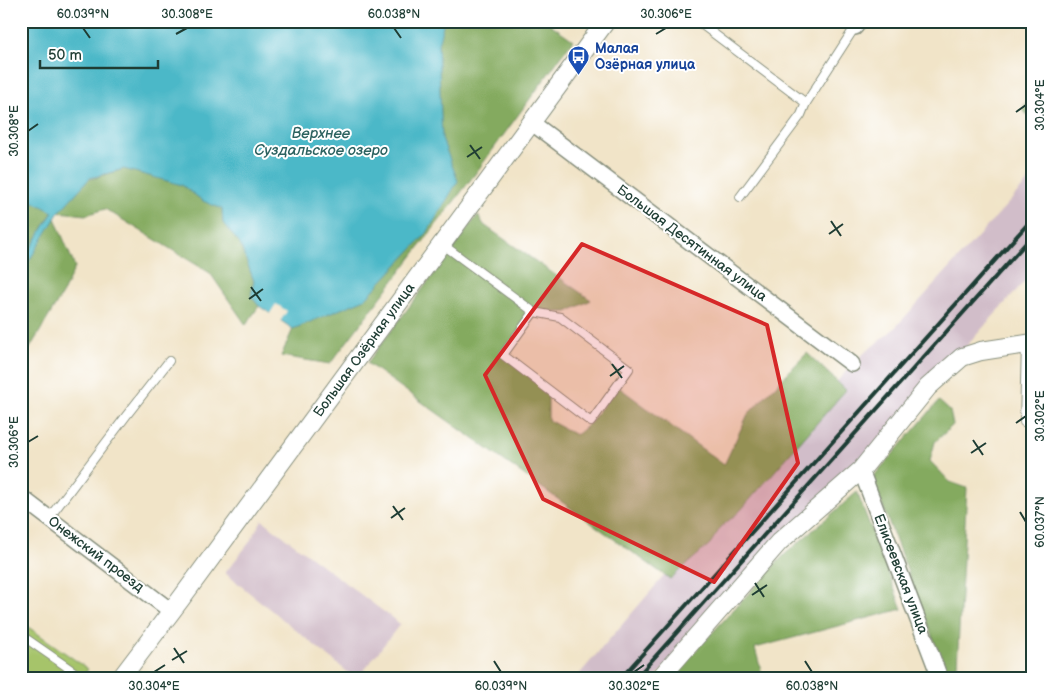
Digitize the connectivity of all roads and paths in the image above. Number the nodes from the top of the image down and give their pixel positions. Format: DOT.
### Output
graph roads {
  1 [pos="606,21"];
  2 [pos="697,21"];
  3 [pos="857,24"];
  4 [pos="806,103"];
  5 [pos="531,122"];
  6 [pos="740,197"];
  7 [pos="442,244"];
  8 [pos="534,312"];
  9 [pos="1030,343"];
  10 [pos="169,361"];
  11 [pos="852,364"];
  12 [pos="1024,422"];
  13 [pos="861,470"];
  14 [pos="21,497"];
  15 [pos="49,518"];
  16 [pos="171,611"];
  17 [pos="21,635"];
  18 [pos="83,678"];
  19 [pos="121,678"];
  20 [pos="660,678"];
  21 [pos="940,678"];
  1 -- 5 [label="street, Большая Озёрная улица"];
  2 -- 4 [label="lane"];
  3 -- 4 [label="lane"];
  4 -- 6 [label="lane"];
  5 -- 7 [label="street, Большая Озёрная улица"];
  5 -- 11 [label="street, Большая Десятинная улица"];
  7 -- 8 [label="lane"];
  7 -- 16 [label="street, Большая Озёрная улица"];
  8 -- 8 [label="lane"];
  9 -- 12 [label="lane"];
  9 -- 13 [label="street"];
  10 -- 15 [label="lane"];
  13 -- 20 [label="street"];
  13 -- 21 [label="street, Елисеевская улица"];
  14 -- 15 [label="street, Онежский проезд"];
  15 -- 16 [label="street, Онежский проезд"];
  16 -- 19 [label="street, Большая Озёрная улица"];
  17 -- 18 [label="lane"];
}
